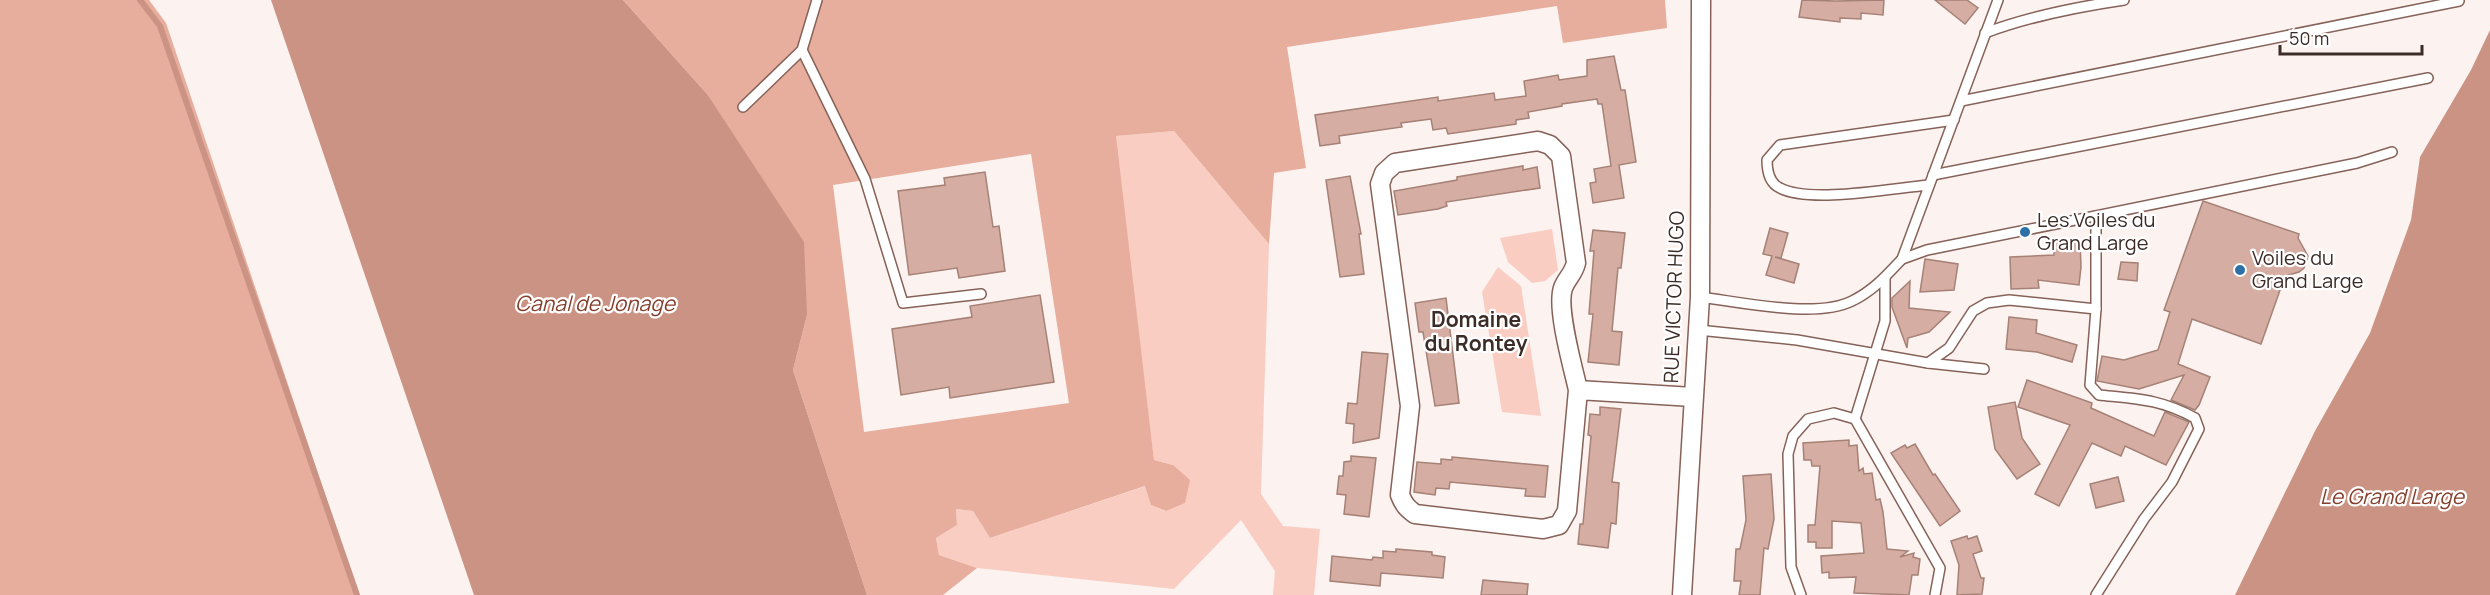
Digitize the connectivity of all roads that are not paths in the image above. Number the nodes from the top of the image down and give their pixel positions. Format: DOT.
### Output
graph roads {
  1 [pos="817,0"];
  2 [pos="1701,0"];
  3 [pos="1998,0"];
  4 [pos="2124,0"];
  5 [pos="2459,1"];
  6 [pos="1985,33"];
  7 [pos="802,50"];
  8 [pos="2428,78"];
  9 [pos="1962,101"];
  10 [pos="743,107"];
  11 [pos="1954,120"];
  12 [pos="2392,152"];
  13 [pos="1933,175"];
  14 [pos="1929,185"];
  15 [pos="2096,216"];
  16 [pos="1902,259"];
  17 [pos="1886,278"];
  18 [pos="981,294"];
  19 [pos="1700,297"];
  20 [pos="2096,309"];
  21 [pos="1698,330"];
  22 [pos="1876,354"];
  23 [pos="1928,363"];
  24 [pos="1984,369"];
  25 [pos="1578,390"];
  26 [pos="1693,397"];
  27 [pos="1855,419"];
  28 [pos="1682,595"];
  29 [pos="1801,595"];
  30 [pos="1935,595"];
  31 [pos="2096,595"];
  1 -- 7 [label="lane"];
  2 -- 19 [label="street, RUE VICTOR HUGO"];
  3 -- 6 [label="lane"];
  4 -- 6 [label="lane"];
  5 -- 9 [label="lane"];
  6 -- 9 [label="lane"];
  7 -- 10 [label="lane"];
  7 -- 18 [label="lane"];
  8 -- 13 [label="lane"];
  9 -- 11 [label="lane"];
  11 -- 13 [label="lane"];
  11 -- 14 [label="lane"];
  12 -- 15 [label="lane"];
  13 -- 14 [label="lane"];
  14 -- 16 [label="lane"];
  15 -- 16 [label="lane"];
  15 -- 20 [label="lane"];
  16 -- 17 [label="lane"];
  17 -- 19 [label="lane"];
  17 -- 22 [label="lane"];
  19 -- 21 [label="street, RUE VICTOR HUGO"];
  20 -- 23 [label="lane"];
  20 -- 31 [label="lane"];
  21 -- 22 [label="lane"];
  21 -- 26 [label="street, RUE VICTOR HUGO"];
  22 -- 23 [label="lane"];
  22 -- 27 [label="lane"];
  23 -- 24 [label="lane"];
  25 -- 25 [label="street"];
  25 -- 26 [label="street"];
  26 -- 28 [label="street, RUE VICTOR HUGO"];
  27 -- 29 [label="lane"];
  27 -- 30 [label="lane"];
}
